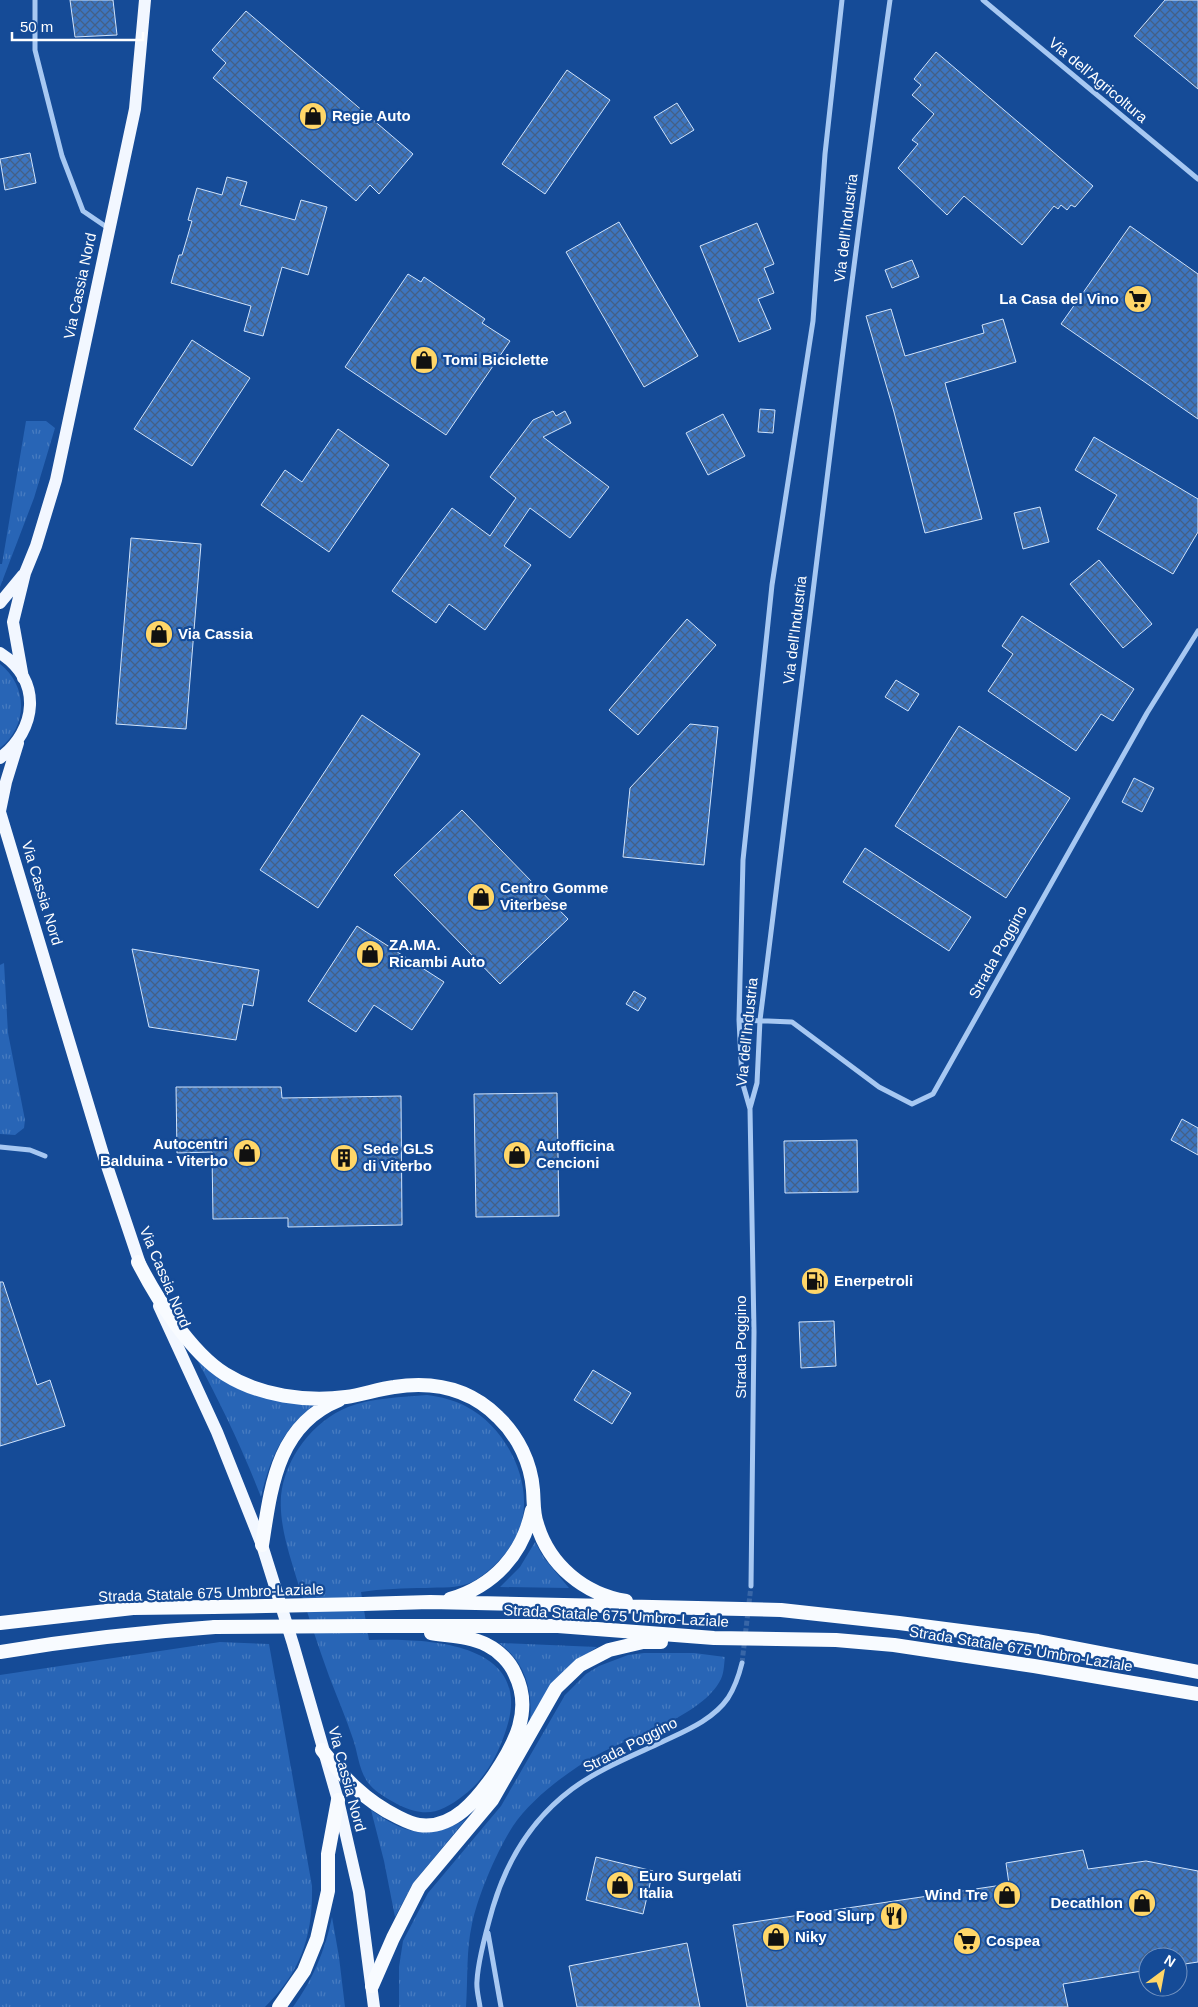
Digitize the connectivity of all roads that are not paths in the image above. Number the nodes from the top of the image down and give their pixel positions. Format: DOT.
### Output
graph roads {
  1 [pos="35,0"];
  2 [pos="145,0"];
  3 [pos="842,0"];
  4 [pos="890,0"];
  5 [pos="983,0"];
  6 [pos="1198,179"];
  7 [pos="108,228"];
  8 [pos="25,574"];
  9 [pos="0,604"];
  10 [pos="1198,631"];
  11 [pos="0,653"];
  12 [pos="24,678"];
  13 [pos="19,740"];
  14 [pos="0,758"];
  15 [pos="0,811"];
  16 [pos="739,1020"];
  17 [pos="760,1020"];
  18 [pos="750,1108"];
  19 [pos="0,1147"];
  20 [pos="45,1156"];
  21 [pos="138,1262"];
  22 [pos="347,1397"];
  23 [pos="533,1507"];
  24 [pos="262,1545"];
  25 [pos="751,1586"];
  26 [pos="430,1602"];
  27 [pos="781,1610"];
  28 [pos="0,1624"];
  29 [pos="391,1626"];
  30 [pos="714,1638"];
  31 [pos="75,1640"];
  32 [pos="0,1652"];
  33 [pos="0,1658"];
  34 [pos="742,1663"];
  35 [pos="1198,1672"];
  36 [pos="1198,1694"];
  37 [pos="322,1750"];
  38 [pos="338,1800"];
  39 [pos="487,1928"];
  40 [pos="372,1986"];
  41 [pos="279,2007"];
  42 [pos="374,2007"];
  43 [pos="480,2007"];
  44 [pos="501,2007"];
  1 -- 7 [label="street"];
  2 -- 7 [label="main road, Via Cassia Nord"];
  3 -- 16 [label="street, Via dell'Industria"];
  4 -- 17 [label="street, Via dell'Industria"];
  5 -- 6 [label="street, Via dell'Agricoltura"];
  7 -- 8 [label="main road, Via Cassia Nord"];
  8 -- 9 [label="main road, Via Cassia Nord"];
  8 -- 12 [label="main road, Via Cassia Nord"];
  10 -- 17 [label="street, Strada Poggino"];
  11 -- 12 [label="main road"];
  12 -- 13 [label="main road, Via Cassia Nord"];
  13 -- 14 [label="main road"];
  13 -- 15 [label="main road, Via Cassia Nord"];
  15 -- 21 [label="main road, Via Cassia Nord"];
  16 -- 17 [label="street, Strada Poggino"];
  16 -- 18 [label="street, Via dell'Industria"];
  17 -- 18 [label="street, Via dell'Industria"];
  18 -- 25 [label="street, Strada Poggino"];
  19 -- 20 [label="street"];
  21 -- 22 [label="highway"];
  21 -- 24 [label="main road, Via Cassia Nord"];
  22 -- 23 [label="highway"];
  22 -- 24 [label="highway"];
  23 -- 26 [label="highway"];
  23 -- 27 [label="highway"];
  24 -- 37 [label="main road, Via Cassia Nord"];
  26 -- 27 [label="highway, Strada Statale 675 Umbro-Laziale"];
  26 -- 28 [label="highway, Strada Statale 675 Umbro-Laziale, bridge"];
  27 -- 35 [label="highway, Strada Statale 675 Umbro-Laziale"];
  29 -- 30 [label="highway, Strada Statale 675 Umbro-Laziale"];
  29 -- 31 [label="highway, Strada Statale 675 Umbro-Laziale, bridge"];
  29 -- 37 [label="highway"];
  30 -- 36 [label="highway, Strada Statale 675 Umbro-Laziale"];
  30 -- 40 [label="highway"];
  31 -- 32 [label="highway, Strada Statale 675 Umbro-Laziale"];
  31 -- 33 [label="highway"];
  34 -- 39 [label="street, Strada Poggino"];
  37 -- 38 [label="main road, Via Cassia Nord"];
  38 -- 40 [label="main road, Via Cassia Nord"];
  38 -- 41 [label="highway"];
  39 -- 43 [label="street, Strada Poggino"];
  39 -- 44 [label="street, Strada Poggino"];
  40 -- 42 [label="main road, Via Cassia Nord"];
}
